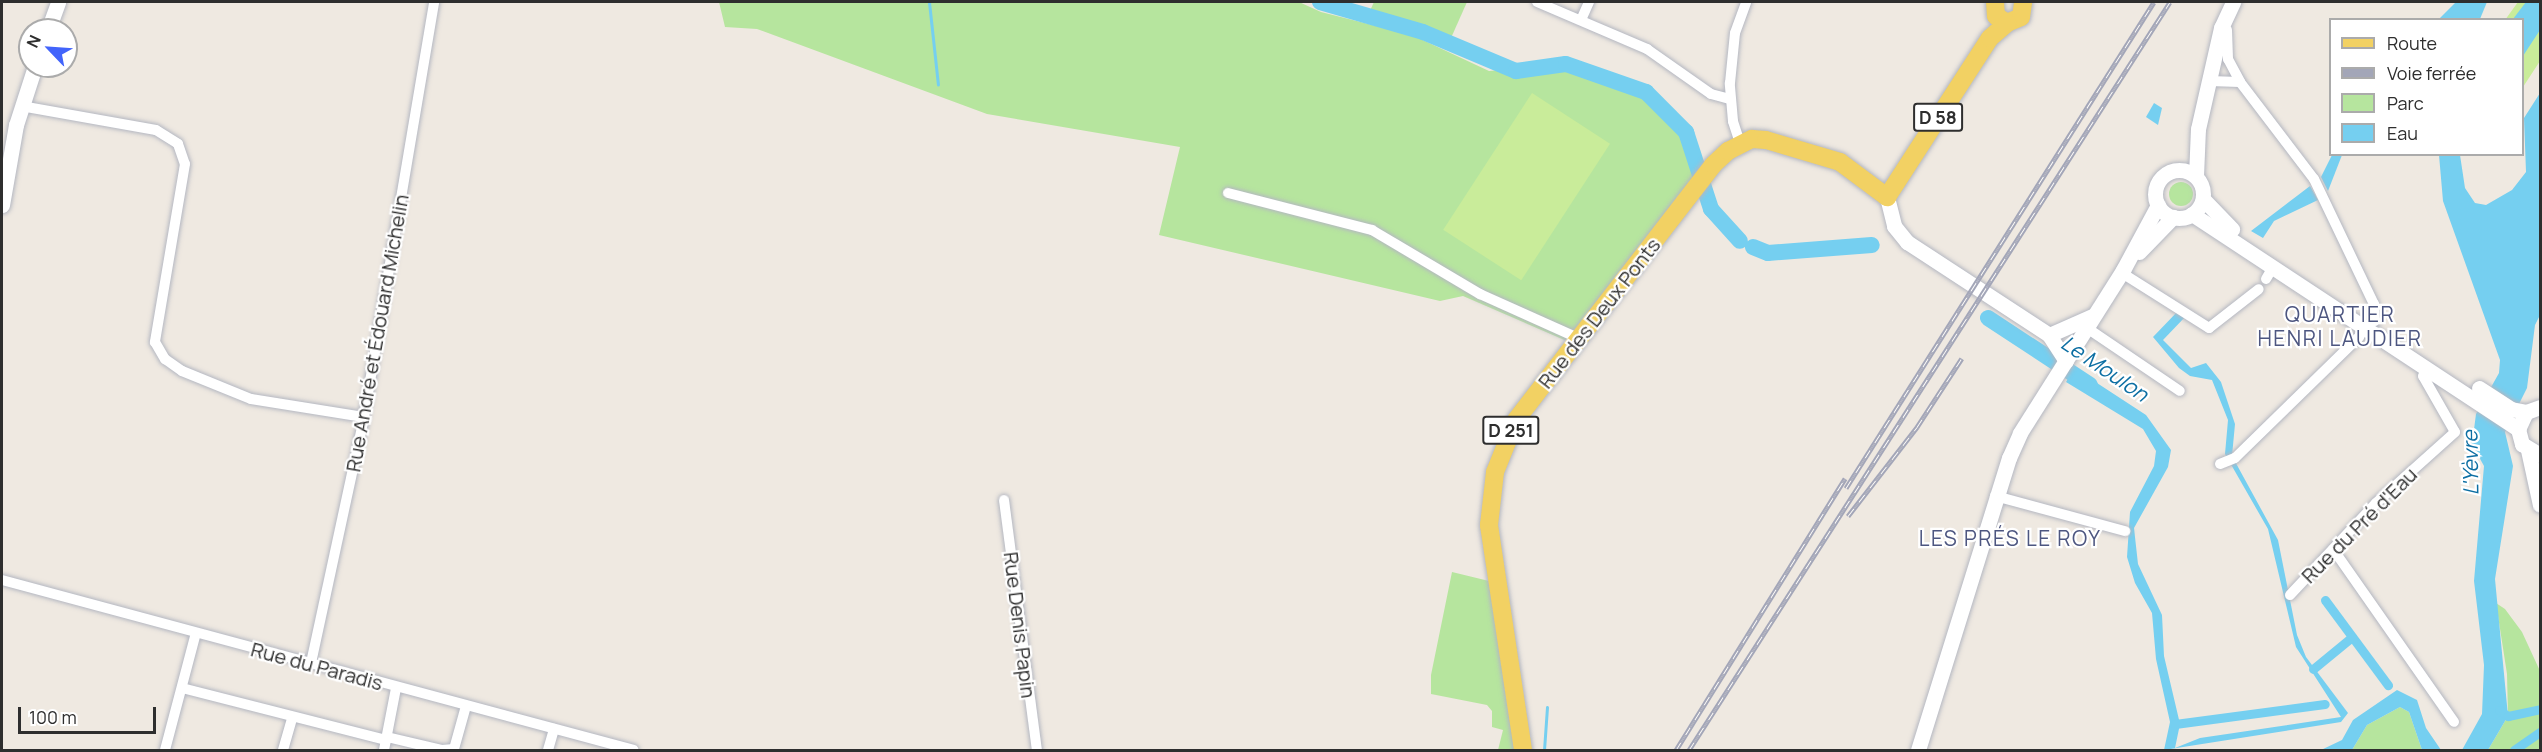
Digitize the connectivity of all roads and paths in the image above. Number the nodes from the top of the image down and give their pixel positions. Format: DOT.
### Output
graph roads {
  1 [pos="58,2"];
  2 [pos="434,2"];
  3 [pos="1537,2"];
  4 [pos="1589,2"];
  5 [pos="1746,2"];
  6 [pos="2023,2"];
  7 [pos="2234,2"];
  8 [pos="1999,13"];
  9 [pos="52,18"];
  10 [pos="1581,20"];
  11 [pos="31,78"];
  12 [pos="2240,82"];
  13 [pos="2209,84"];
  14 [pos="1730,99"];
  15 [pos="21,106"];
  16 [pos="2198,129"];
  17 [pos="1740,143"];
  18 [pos="2177,170"];
  19 [pos="2196,176"];
  20 [pos="1228,193"];
  21 [pos="1887,197"];
  22 [pos="2203,199"];
  23 [pos="2,205"];
  24 [pos="2158,205"];
  25 [pos="2192,214"];
  26 [pos="2171,219"];
  27 [pos="2134,254"];
  28 [pos="2122,271"];
  29 [pos="2259,289"];
  30 [pos="2370,324"];
  31 [pos="2088,326"];
  32 [pos="1578,338"];
  33 [pos="2053,338"];
  34 [pos="2066,361"];
  35 [pos="2427,367"];
  36 [pos="2180,391"];
  37 [pos="2480,395"];
  38 [pos="2534,410"];
  39 [pos="364,417"];
  40 [pos="2518,429"];
  41 [pos="2534,452"];
  42 [pos="2227,461"];
  43 [pos="1995,496"];
  44 [pos="1004,500"];
  45 [pos="2541,505"];
  46 [pos="2125,531"];
  47 [pos="2333,549"];
  48 [pos="2,580"];
  49 [pos="2290,595"];
  50 [pos="196,633"];
  51 [pos="311,663"];
  52 [pos="396,687"];
  53 [pos="182,688"];
  54 [pos="466,706"];
  55 [pos="292,718"];
  56 [pos="2454,722"];
  57 [pos="554,729"];
  58 [pos="386,742"];
  59 [pos="165,750"];
  60 [pos="283,750"];
  61 [pos="548,750"];
  62 [pos="634,750"];
  63 [pos="1036,750"];
  64 [pos="1523,750"];
  65 [pos="1918,750"];
  1 -- 9 [label="main road"];
  2 -- 39 [label="street, Rue André et Édouard Michelin"];
  3 -- 10 [label="street"];
  4 -- 10 [label="street"];
  5 -- 14 [label="street"];
  6 -- 8 [label="main road"];
  7 -- 12 [label="street"];
  7 -- 13 [label="main road"];
  8 -- 21 [label="main road, D 58"];
  10 -- 14 [label="street"];
  11 -- 15 [label="main road"];
  12 -- 13 [label="street"];
  12 -- 30 [label="street"];
  13 -- 16 [label="main road"];
  14 -- 17 [label="street"];
  15 -- 23 [label="main road"];
  15 -- 39 [label="street"];
  16 -- 18 [label="main road"];
  16 -- 19 [label="main road"];
  17 -- 21 [label="main road"];
  17 -- 32 [label="main road, Rue des Deux Ponts / D 251"];
  18 -- 19 [label="main road"];
  18 -- 24 [label="main road"];
  19 -- 22 [label="main road"];
  20 -- 32 [label="street"];
  21 -- 33 [label="main road"];
  22 -- 25 [label="main road"];
  22 -- 30 [label="main road"];
  24 -- 26 [label="main road"];
  24 -- 27 [label="main road"];
  25 -- 26 [label="main road"];
  25 -- 30 [label="main road"];
  26 -- 27 [label="main road"];
  27 -- 28 [label="main road"];
  28 -- 29 [label="street"];
  28 -- 31 [label="main road"];
  30 -- 35 [label="main road"];
  30 -- 37 [label="main road"];
  30 -- 42 [label="street"];
  31 -- 33 [label="main road"];
  31 -- 33 [label="main road"];
  31 -- 34 [label="main road"];
  31 -- 36 [label="street"];
  32 -- 64 [label="main road, Rue des Deux Ponts / D 251"];
  33 -- 34 [label="main road"];
  34 -- 43 [label="main road"];
  35 -- 37 [label="main road"];
  35 -- 47 [label="street, Rue du Pré d'Eau"];
  37 -- 38 [label="main road"];
  37 -- 40 [label="main road"];
  38 -- 40 [label="main road"];
  39 -- 51 [label="street, Rue André et Édouard Michelin"];
  40 -- 41 [label="main road"];
  41 -- 45 [label="main road"];
  43 -- 46 [label="street"];
  43 -- 65 [label="main road"];
  44 -- 63 [label="street, Rue Denis Papin"];
  47 -- 49 [label="street, Rue du Pré d'Eau"];
  47 -- 56 [label="street"];
  48 -- 50 [label="street, Rue du Paradis"];
  50 -- 51 [label="street, Rue du Paradis"];
  50 -- 53 [label="street"];
  51 -- 52 [label="street, Rue du Paradis"];
  52 -- 54 [label="street, Rue du Paradis"];
  52 -- 58 [label="street"];
  53 -- 55 [label="street"];
  53 -- 59 [label="street"];
  54 -- 57 [label="street, Rue du Paradis"];
  54 -- 58 [label="street"];
  55 -- 58 [label="street"];
  55 -- 60 [label="street"];
  57 -- 61 [label="street"];
  57 -- 62 [label="street, Rue du Paradis"];
}
